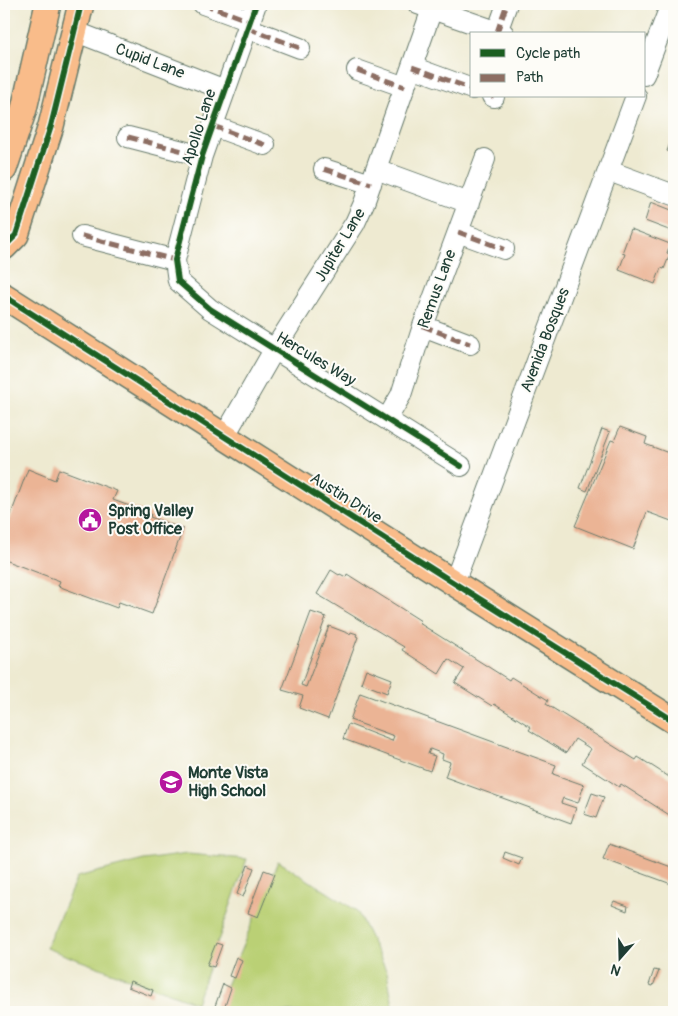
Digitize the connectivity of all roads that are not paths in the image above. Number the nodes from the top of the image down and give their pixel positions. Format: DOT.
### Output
graph roads {
  1 [pos="48,4"];
  2 [pos="63,4"];
  3 [pos="81,4"];
  4 [pos="203,4"];
  5 [pos="506,4"];
  6 [pos="671,4"];
  7 [pos="425,6"];
  8 [pos="251,18"];
  9 [pos="74,31"];
  10 [pos="498,32"];
  11 [pos="501,32"];
  12 [pos="300,48"];
  13 [pos="412,67"];
  14 [pos="357,70"];
  15 [pos="646,70"];
  16 [pos="405,87"];
  17 [pos="470,88"];
  18 [pos="225,90"];
  19 [pos="635,98"];
  20 [pos="213,126"];
  21 [pos="128,137"];
  22 [pos="265,145"];
  23 [pos="202,156"];
  24 [pos="485,159"];
  25 [pos="4,169"];
  26 [pos="324,169"];
  27 [pos="609,170"];
  28 [pos="374,177"];
  29 [pos="674,195"];
  30 [pos="469,202"];
  31 [pos="458,232"];
  32 [pos="82,236"];
  33 [pos="4,248"];
  34 [pos="504,249"];
  35 [pos="175,260"];
  36 [pos="4,296"];
  37 [pos="423,326"];
  38 [pos="470,344"];
  39 [pos="274,350"];
  40 [pos="387,419"];
  41 [pos="224,437"];
  42 [pos="461,466"];
  43 [pos="454,583"];
  44 [pos="674,721"];
  1 -- 25 [label="main road"];
  2 -- 9 [label="main road"];
  3 -- 9 [label="main road"];
  4 -- 8 [label="street"];
  5 -- 11 [label="street"];
  6 -- 15 [label="street"];
  7 -- 10 [label="street"];
  7 -- 13 [label="street, Jupiter Lane"];
  8 -- 12 [label="street"];
  8 -- 18 [label="street, Apollo Lane"];
  9 -- 18 [label="street, Cupid Lane"];
  9 -- 33 [label="main road"];
  13 -- 16 [label="street, Jupiter Lane"];
  13 -- 17 [label="street"];
  14 -- 16 [label="street"];
  16 -- 28 [label="street, Jupiter Lane"];
  18 -- 20 [label="street, Apollo Lane"];
  19 -- 27 [label="street, Avenida Bosques"];
  20 -- 22 [label="street"];
  20 -- 23 [label="street, Apollo Lane"];
  21 -- 23 [label="street"];
  23 -- 35 [label="street, Apollo Lane"];
  24 -- 30 [label="street, Remus Lane"];
  26 -- 28 [label="street"];
  27 -- 29 [label="street"];
  27 -- 43 [label="street, Avenida Bosques"];
  28 -- 30 [label="street"];
  28 -- 39 [label="street, Jupiter Lane"];
  30 -- 31 [label="street, Remus Lane"];
  31 -- 34 [label="street"];
  31 -- 37 [label="street, Remus Lane"];
  32 -- 35 [label="street"];
  35 -- 39 [label="street, Hercules Way"];
  36 -- 41 [label="main road, Austin Drive"];
  37 -- 38 [label="street"];
  37 -- 40 [label="street, Remus Lane"];
  39 -- 40 [label="street, Hercules Way"];
  39 -- 41 [label="street, Jupiter Lane"];
  40 -- 42 [label="street, Hercules Way"];
  41 -- 43 [label="main road, Austin Drive"];
  43 -- 44 [label="main road, Austin Drive"];
}
